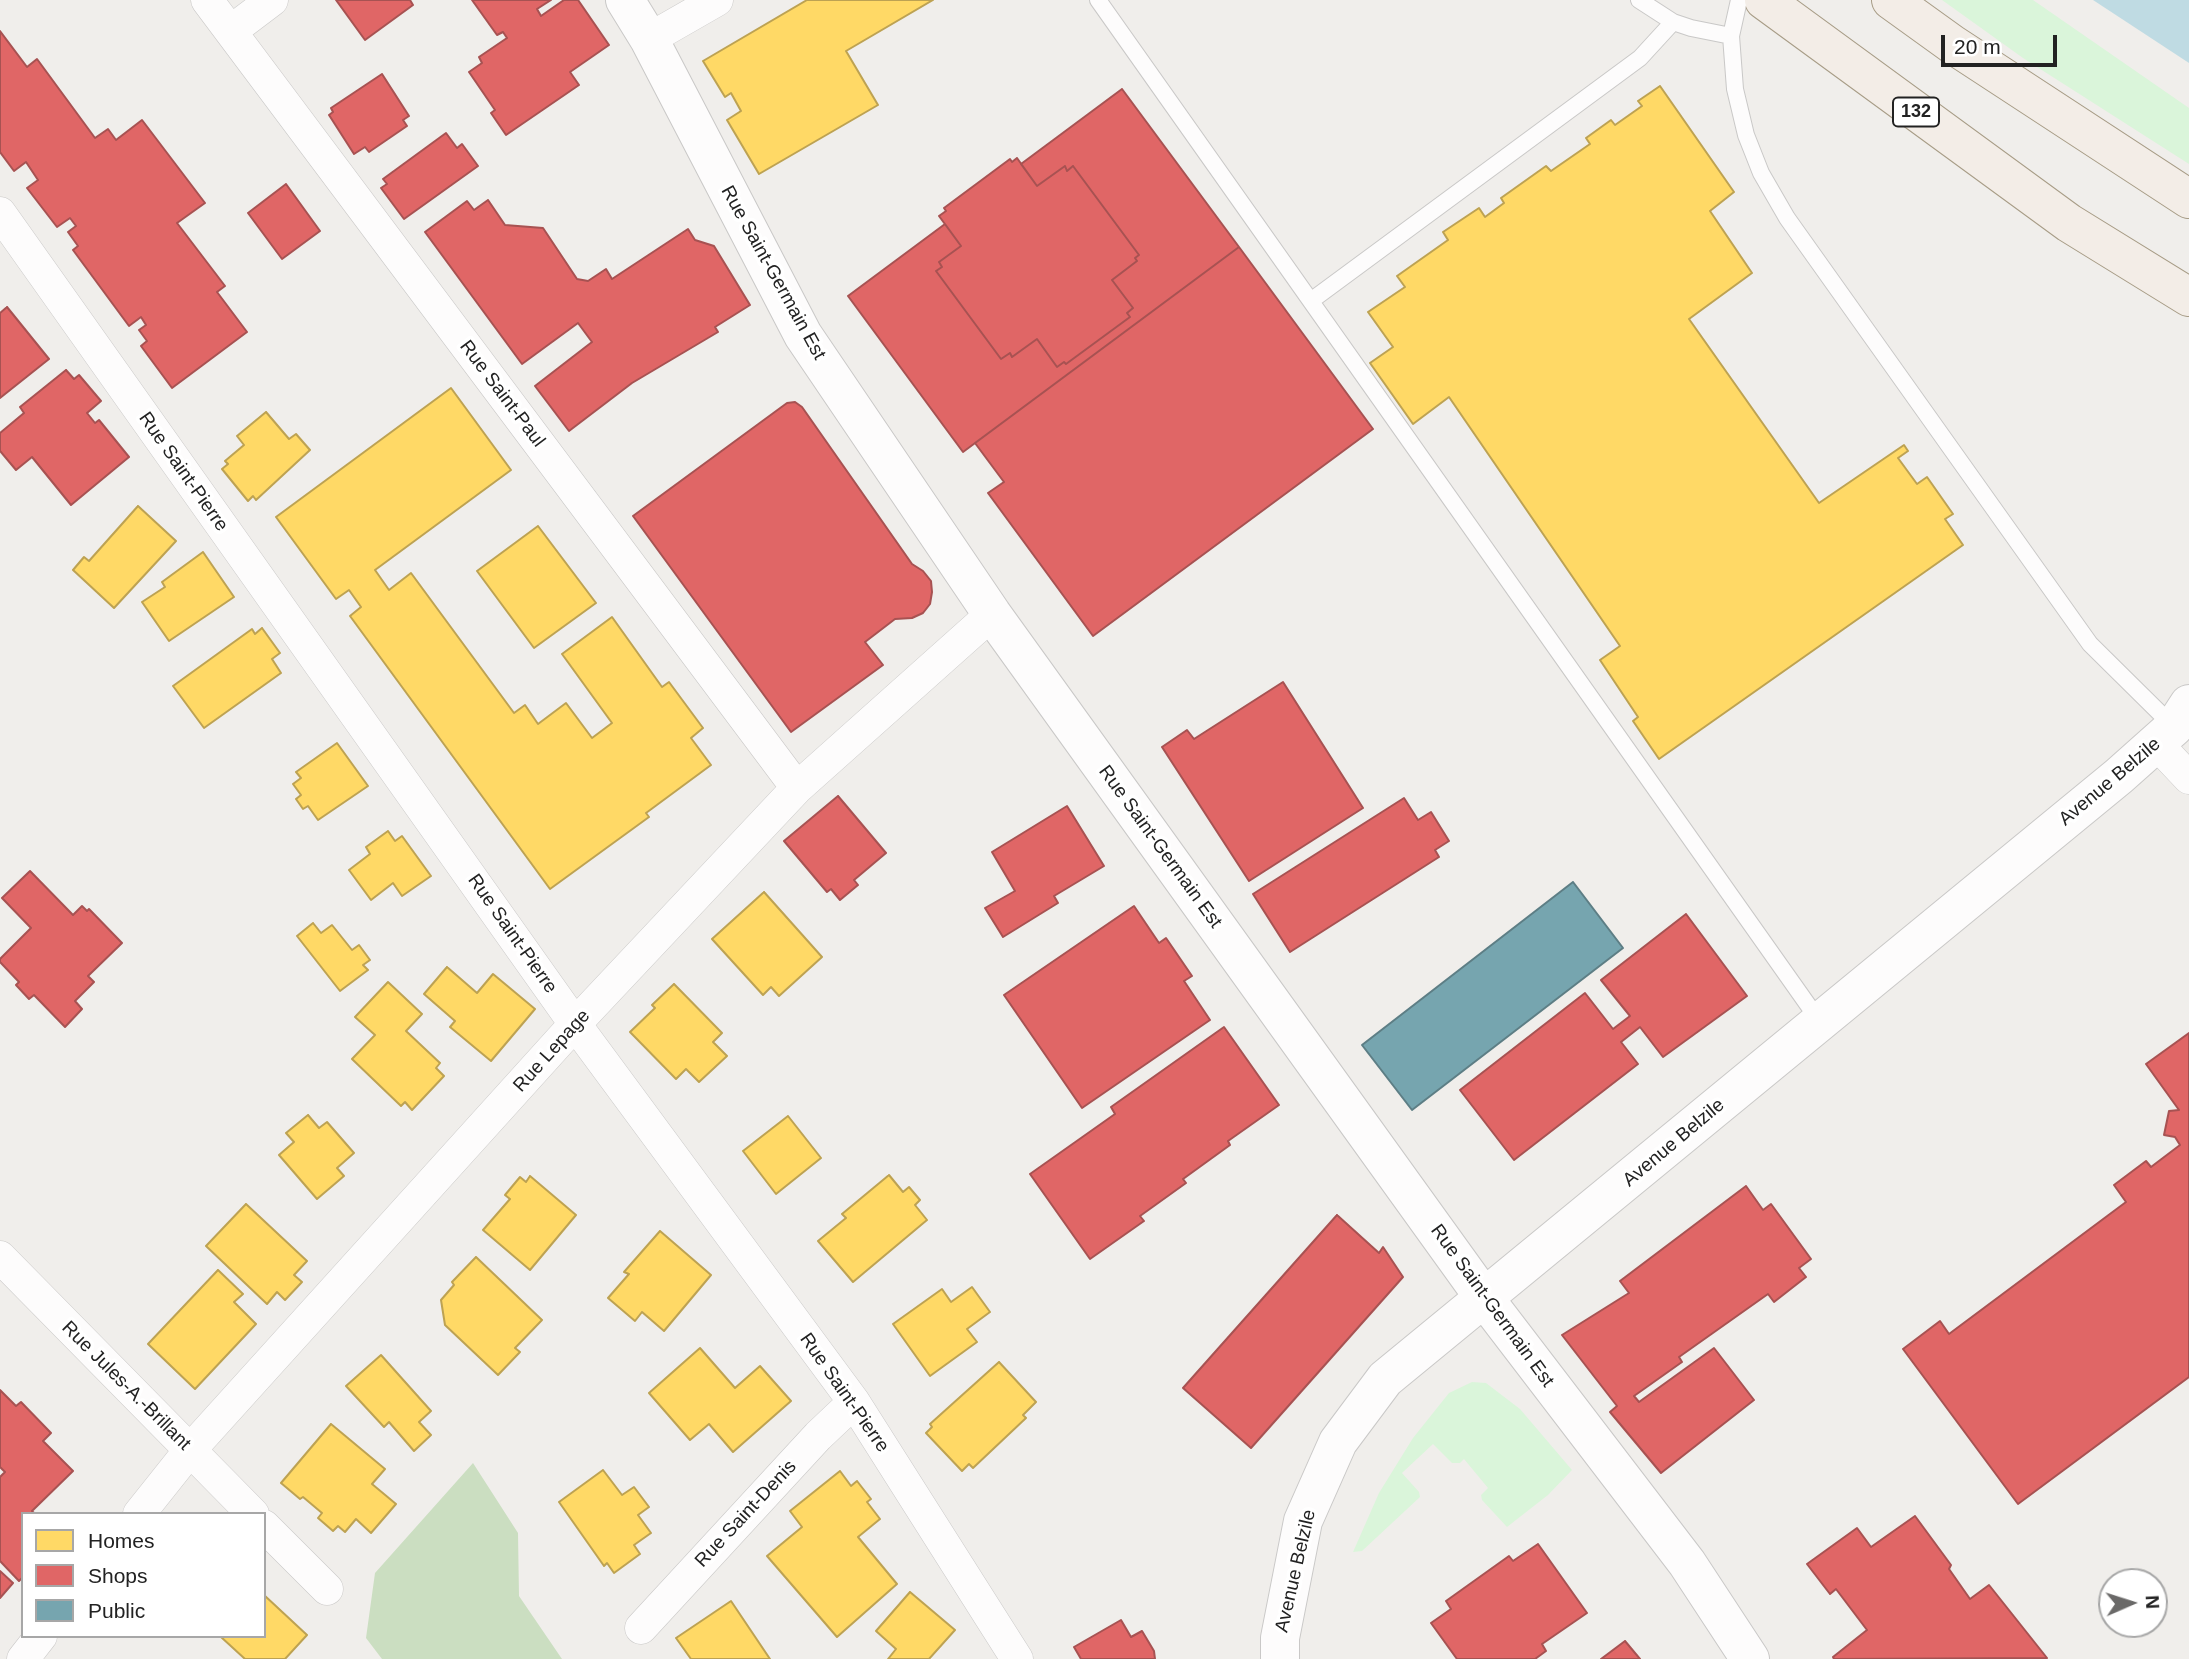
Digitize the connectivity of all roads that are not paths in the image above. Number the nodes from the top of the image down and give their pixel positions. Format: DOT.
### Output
graph roads {
  1 [pos="207,0"];
  2 [pos="272,0"];
  3 [pos="625,0"];
  4 [pos="717,0"];
  5 [pos="1098,0"];
  6 [pos="1639,0"];
  7 [pos="1740,0"];
  8 [pos="1764,0"];
  9 [pos="1891,0"];
  10 [pos="1673,22"];
  11 [pos="231,31"];
  12 [pos="1731,36"];
  13 [pos="649,39"];
  14 [pos="2189,199"];
  15 [pos="0,213"];
  16 [pos="2189,297"];
  17 [pos="1312,300"];
  18 [pos="992,614"];
  19 [pos="2173,725"];
  20 [pos="2189,778"];
  21 [pos="797,788"];
  22 [pos="1820,1022"];
  23 [pos="575,1024"];
  24 [pos="0,1258"];
  25 [pos="1485,1299"];
  26 [pos="854,1402"];
  27 [pos="190,1450"];
  28 [pos="141,1512"];
  29 [pos="251,1512"];
  30 [pos="266,1528"];
  31 [pos="327,1589"];
  32 [pos="641,1628"];
  33 [pos="39,1638"];
  34 [pos="23,1659"];
  35 [pos="1017,1659"];
  36 [pos="1280,1659"];
  37 [pos="1750,1659"];
  1 -- 11 [label="street, Rue Saint-Paul"];
  2 -- 11 [label="street"];
  3 -- 13 [label="street, Rue Saint-Germain Est"];
  4 -- 13 [label="street"];
  5 -- 17 [label="lane"];
  6 -- 10 [label="lane"];
  7 -- 12 [label="lane"];
  8 -- 16 [label="main road, 132"];
  9 -- 14 [label="main road"];
  10 -- 12 [label="lane"];
  10 -- 17 [label="lane"];
  11 -- 21 [label="street, Rue Saint-Paul"];
  12 -- 19 [label="lane"];
  13 -- 18 [label="street, Rue Saint-Germain Est"];
  15 -- 23 [label="street, Rue Saint-Pierre"];
  17 -- 22 [label="lane"];
  18 -- 21 [label="street, Rue Lepage"];
  18 -- 25 [label="street, Rue Saint-Germain Est"];
  19 -- 20 [label="street"];
  19 -- 22 [label="street, Avenue Belzile"];
  21 -- 23 [label="street, Rue Lepage"];
  22 -- 25 [label="street, Avenue Belzile"];
  23 -- 26 [label="street, Rue Saint-Pierre"];
  23 -- 27 [label="street, Rue Lepage"];
  24 -- 27 [label="street, Rue Jules-A.-Brillant"];
  25 -- 36 [label="street, Avenue Belzile"];
  25 -- 37 [label="street, Rue Saint-Germain Est"];
  26 -- 32 [label="street, Rue Saint-Denis"];
  26 -- 35 [label="street, Rue Saint-Pierre"];
  27 -- 28 [label="street, Rue Lepage"];
  27 -- 29 [label="street, Rue Jules-A.-Brillant"];
  30 -- 31 [label="street"];
  33 -- 34 [label="street"];
}
